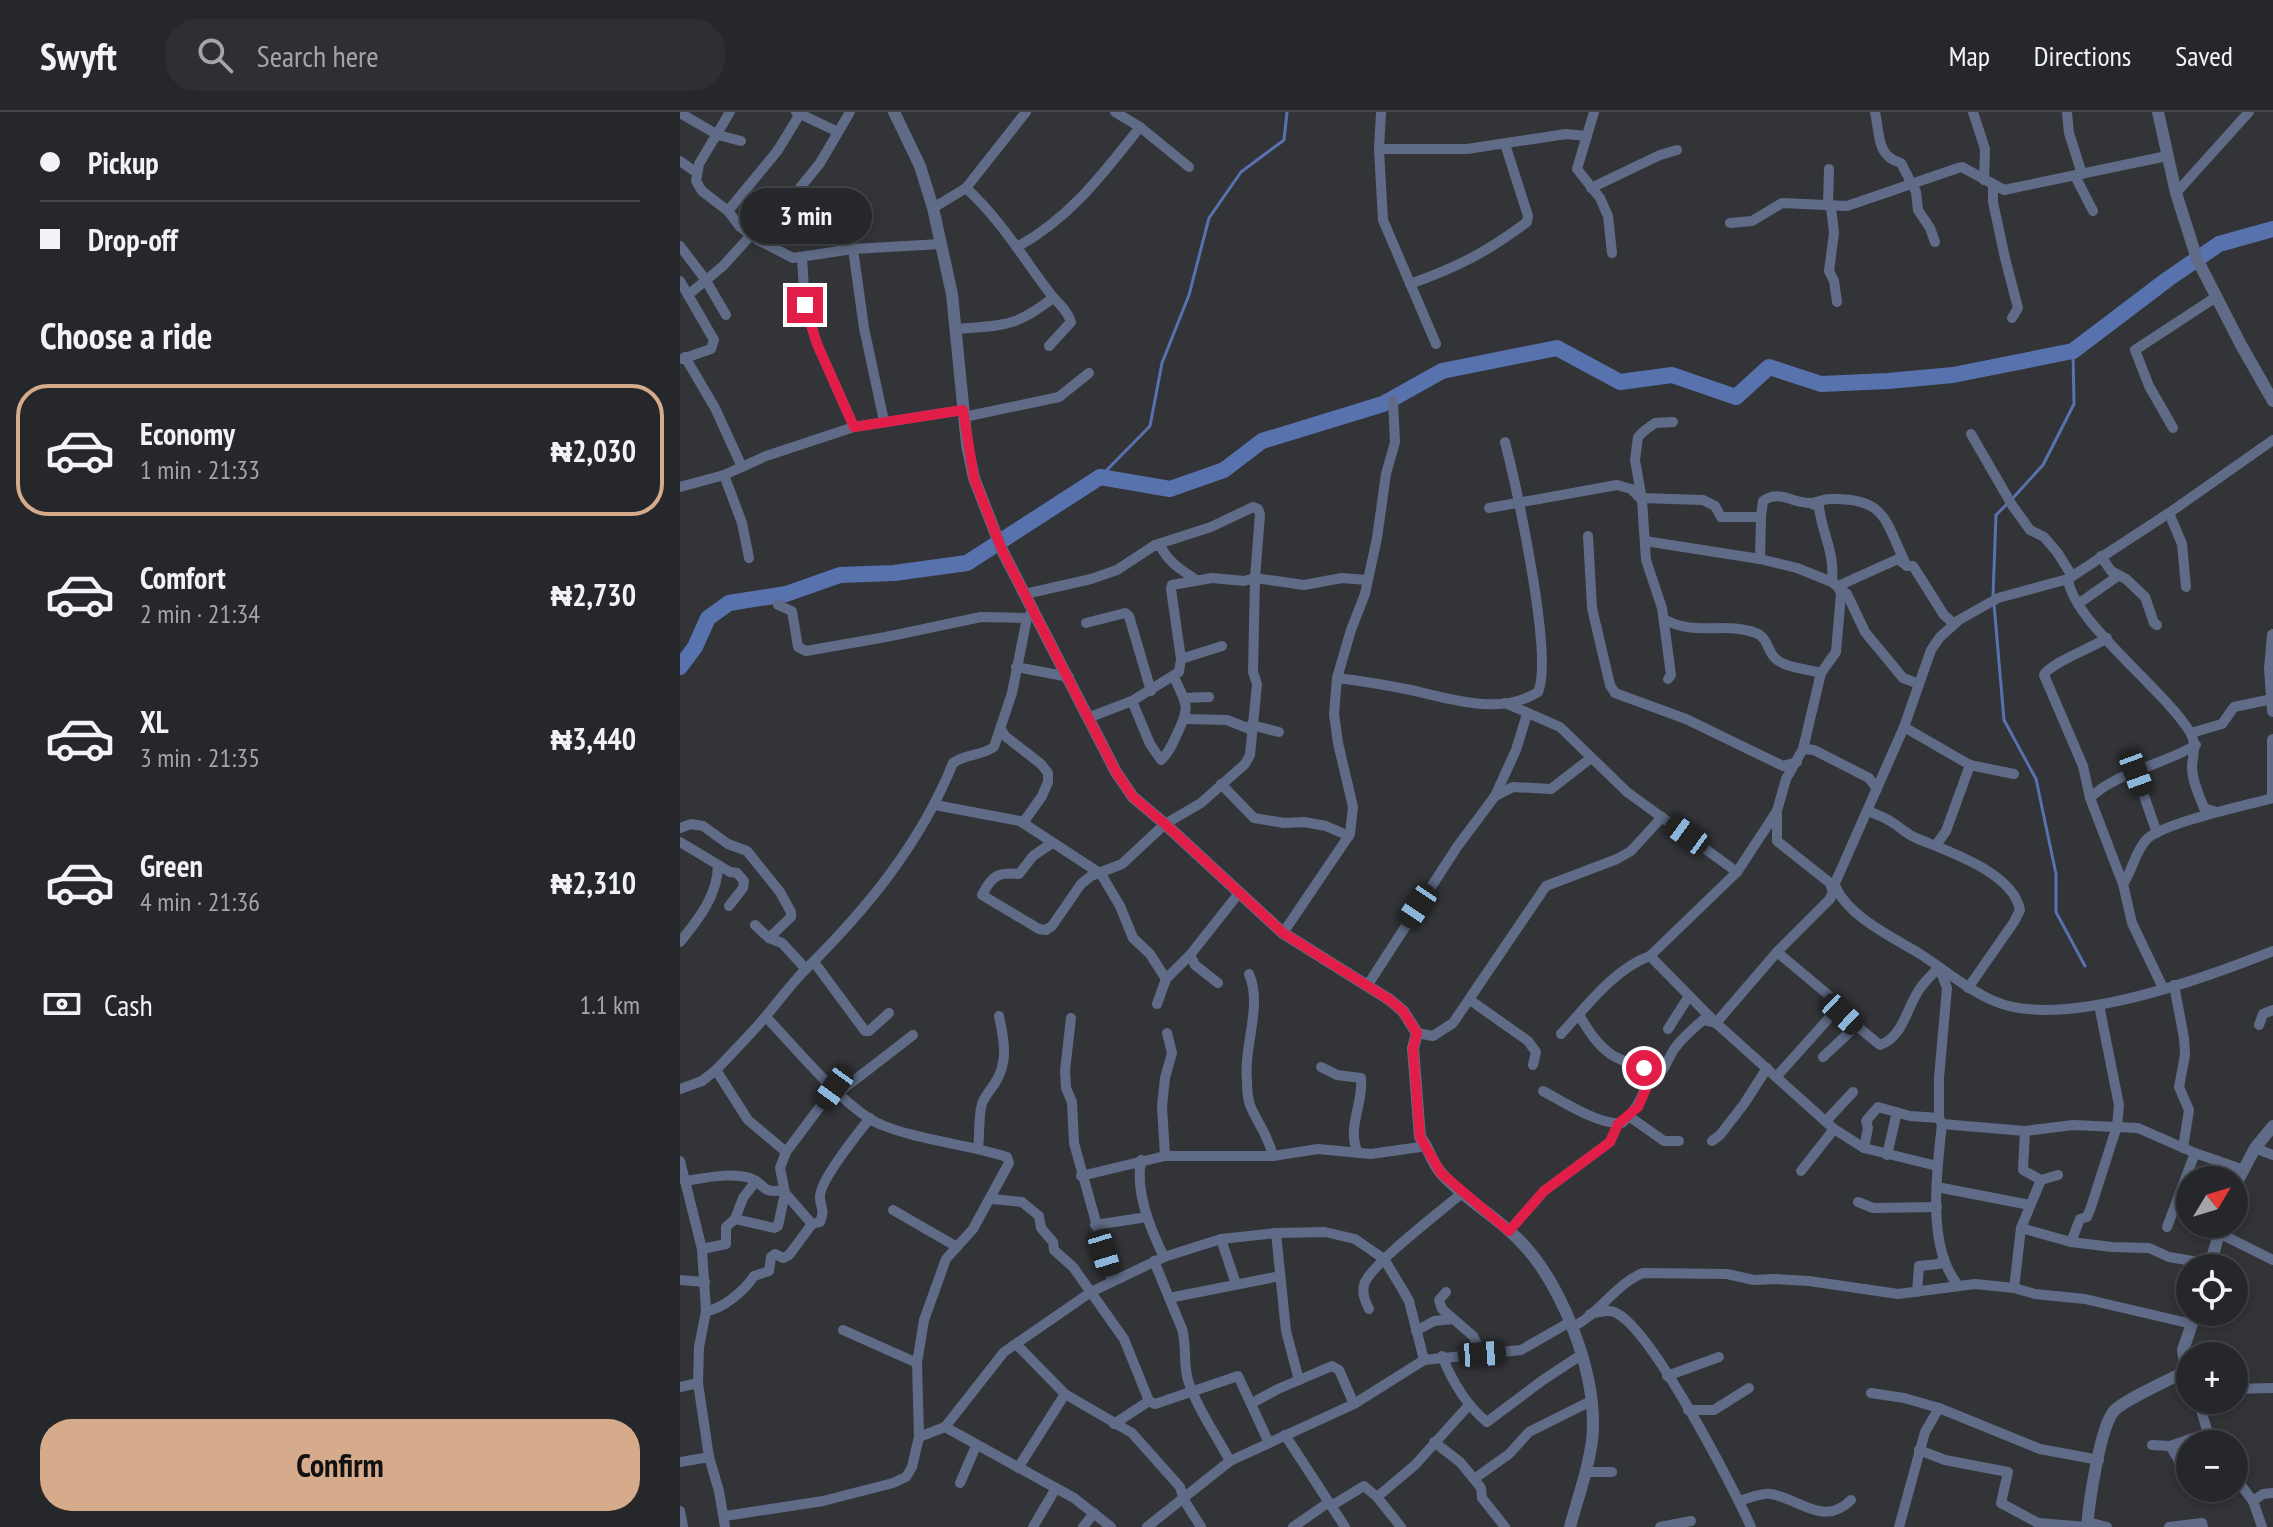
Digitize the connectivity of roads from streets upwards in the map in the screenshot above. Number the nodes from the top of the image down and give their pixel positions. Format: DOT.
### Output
graph roads {
  1 [pos="730,112"];
  2 [pos="850,112"];
  3 [pos="894,112"];
  4 [pos="1026,112"];
  5 [pos="1115,112"];
  6 [pos="1140,112"];
  7 [pos="1381,112"];
  8 [pos="1594,112"];
  9 [pos="1875,112"];
  10 [pos="1973,112"];
  11 [pos="2067,112"];
  12 [pos="2158,112"];
  13 [pos="2249,112"];
  14 [pos="680,113"];
  15 [pos="798,113"];
  16 [pos="1136,125"];
  17 [pos="836,131"];
  18 [pos="718,135"];
  19 [pos="1587,136"];
  20 [pos="741,141"];
  21 [pos="1505,144"];
  22 [pos="1379,149"];
  23 [pos="1677,150"];
  24 [pos="2167,156"];
  25 [pos="681,165"];
  26 [pos="1189,167"];
  27 [pos="1829,169"];
  28 [pos="697,173"];
  29 [pos="2078,175"];
  30 [pos="1988,183"];
  31 [pos="1913,185"];
  32 [pos="966,188"];
  33 [pos="1591,188"];
  34 [pos="2176,193"];
  35 [pos="1830,207"];
  36 [pos="933,208"];
  37 [pos="728,211"];
  38 [pos="2093,211"];
  39 [pos="1730,223"];
  40 [pos="754,238"];
  41 [pos="1935,242"];
  42 [pos="941,244"];
  43 [pos="680,246"];
  44 [pos="1017,247"];
  45 [pos="853,249"];
  46 [pos="1612,253"];
  47 [pos="802,258"];
  48 [pos="705,279"];
  49 [pos="680,281"];
  50 [pos="1410,284"];
  51 [pos="688,295"];
  52 [pos="2216,297"];
  53 [pos="1053,298"];
  54 [pos="1837,302"];
  55 [pos="726,315"];
  56 [pos="2012,318"];
  57 [pos="957,329"];
  58 [pos="1436,344"];
  59 [pos="1049,346"];
  60 [pos="682,358"];
  61 [pos="1089,373"];
  62 [pos="1393,401"];
  63 [pos="2273,401"];
  64 [pos="963,414"];
  65 [pos="884,421"];
  66 [pos="1673,422"];
  67 [pos="854,427"];
  68 [pos="2173,428"];
  69 [pos="1971,434"];
  70 [pos="2273,440"];
  71 [pos="1505,442"];
  72 [pos="742,467"];
  73 [pos="724,475"];
  74 [pos="680,487"];
  75 [pos="1640,498"];
  76 [pos="1521,504"];
  77 [pos="1812,504"];
  78 [pos="1489,508"];
  79 [pos="2169,513"];
  80 [pos="1761,517"];
  81 [pos="1588,536"];
  82 [pos="1645,541"];
  83 [pos="1155,545"];
  84 [pos="2101,556"];
  85 [pos="749,558"];
  86 [pos="1760,559"];
  87 [pos="1907,566"];
  88 [pos="2118,576"];
  89 [pos="2070,577"];
  90 [pos="1255,578"];
  91 [pos="1196,580"];
  92 [pos="1367,580"];
  93 [pos="1835,584"];
  94 [pos="2186,587"];
  95 [pos="1025,594"];
  96 [pos="2078,604"];
  97 [pos="778,605"];
  98 [pos="1030,614"];
  99 [pos="1664,619"];
  100 [pos="1086,623"];
  101 [pos="1954,624"];
  102 [pos="2157,625"];
  103 [pos="2273,635"];
  104 [pos="2107,638"];
  105 [pos="1222,646"];
  106 [pos="1181,659"];
  107 [pos="1016,667"];
  108 [pos="1821,673"];
  109 [pos="1069,677"];
  110 [pos="1174,677"];
  111 [pos="1337,678"];
  112 [pos="1668,679"];
  113 [pos="1919,684"];
  114 [pos="1151,691"];
  115 [pos="1209,697"];
  116 [pos="1184,698"];
  117 [pos="2272,699"];
  118 [pos="1132,701"];
  119 [pos="1505,703"];
  120 [pos="2273,711"];
  121 [pos="1527,714"];
  122 [pos="1090,717"];
  123 [pos="1185,719"];
  124 [pos="1904,727"];
  125 [pos="1251,728"];
  126 [pos="1001,729"];
  127 [pos="1279,732"];
  128 [pos="2191,733"];
  129 [pos="2273,740"];
  130 [pos="2196,745"];
  131 [pos="1803,749"];
  132 [pos="1591,758"];
  133 [pos="2272,760"];
  134 [pos="1798,761"];
  135 [pos="1970,765"];
  136 [pos="2136,773"];
  137 [pos="2014,774"];
  138 [pos="1221,784"];
  139 [pos="1877,789"];
  140 [pos="1495,796"];
  141 [pos="2273,797"];
  142 [pos="2090,798"];
  143 [pos="935,805"];
  144 [pos="1777,811"];
  145 [pos="1868,811"];
  146 [pos="2216,812"];
  147 [pos="1662,817"];
  148 [pos="1023,823"];
  149 [pos="1165,824"];
  150 [pos="680,828"];
  151 [pos="2157,833"];
  152 [pos="1349,836"];
  153 [pos="1052,843"];
  154 [pos="685,845"];
  155 [pos="1936,845"];
  156 [pos="680,857"];
  157 [pos="718,865"];
  158 [pos="1737,872"];
  159 [pos="1101,874"];
  160 [pos="2123,884"];
  161 [pos="1834,885"];
  162 [pos="1239,893"];
  163 [pos="729,906"];
  164 [pos="755,925"];
  165 [pos="1283,933"];
  166 [pos="769,938"];
  167 [pos="680,942"];
  168 [pos="2273,951"];
  169 [pos="1777,952"];
  170 [pos="1190,955"];
  171 [pos="1650,956"];
  172 [pos="810,966"];
  173 [pos="1939,967"];
  174 [pos="1249,974"];
  175 [pos="1166,979"];
  176 [pos="1218,983"];
  177 [pos="1367,986"];
  178 [pos="2169,986"];
  179 [pos="1968,988"];
  180 [pos="1689,996"];
  181 [pos="1470,1000"];
  182 [pos="1157,1004"];
  183 [pos="2099,1005"];
  184 [pos="1838,1008"];
  185 [pos="2273,1010"];
  186 [pos="889,1013"];
  187 [pos="1579,1015"];
  188 [pos="999,1016"];
  189 [pos="766,1017"];
  190 [pos="1071,1018"];
  191 [pos="1716,1023"];
  192 [pos="2259,1025"];
  193 [pos="1855,1027"];
  194 [pos="1668,1029"];
  195 [pos="1167,1033"];
  196 [pos="1417,1033"];
  197 [pos="1561,1034"];
  198 [pos="913,1035"];
  199 [pos="1823,1057"];
  200 [pos="1533,1065"];
  201 [pos="1321,1067"];
  202 [pos="1767,1068"];
  203 [pos="716,1070"];
  204 [pos="1778,1075"];
  205 [pos="1651,1077"];
  206 [pos="680,1089"];
  207 [pos="836,1090"];
  208 [pos="1543,1091"];
  209 [pos="1853,1092"];
  210 [pos="1897,1112"];
  211 [pos="1630,1117"];
  212 [pos="870,1118"];
  213 [pos="1941,1121"];
  214 [pos="1618,1124"];
  215 [pos="1830,1125"];
  216 [pos="2117,1126"];
  217 [pos="2273,1126"];
  218 [pos="2025,1131"];
  219 [pos="1679,1141"];
  220 [pos="1712,1141"];
  221 [pos="1427,1146"];
  222 [pos="978,1148"];
  223 [pos="1864,1148"];
  224 [pos="2183,1148"];
  225 [pos="2255,1148"];
  226 [pos="786,1152"];
  227 [pos="1358,1153"];
  228 [pos="2195,1153"];
  229 [pos="1887,1155"];
  230 [pos="2273,1155"];
  231 [pos="1165,1156"];
  232 [pos="1273,1156"];
  233 [pos="1141,1160"];
  234 [pos="681,1166"];
  235 [pos="1937,1166"];
  236 [pos="2232,1166"];
  237 [pos="2246,1166"];
  238 [pos="1801,1171"];
  239 [pos="2058,1175"];
  240 [pos="1081,1176"];
  241 [pos="2041,1180"];
  242 [pos="685,1181"];
  243 [pos="756,1181"];
  244 [pos="1937,1187"];
  245 [pos="785,1191"];
  246 [pos="1462,1193"];
  247 [pos="992,1199"];
  248 [pos="1858,1202"];
  249 [pos="2030,1205"];
  250 [pos="1937,1207"];
  251 [pos="893,1210"];
  252 [pos="1147,1217"];
  253 [pos="735,1219"];
  254 [pos="812,1224"];
  255 [pos="1095,1225"];
  256 [pos="2167,1227"];
  257 [pos="2021,1228"];
  258 [pos="1509,1231"];
  259 [pos="1276,1233"];
  260 [pos="2235,1238"];
  261 [pos="1221,1239"];
  262 [pos="2071,1242"];
  263 [pos="957,1247"];
  264 [pos="702,1249"];
  265 [pos="1944,1258"];
  266 [pos="1159,1259"];
  267 [pos="1384,1259"];
  268 [pos="2176,1259"];
  269 [pos="2273,1260"];
  270 [pos="1280,1276"];
  271 [pos="680,1280"];
  272 [pos="1112,1280"];
  273 [pos="705,1282"];
  274 [pos="1236,1284"];
  275 [pos="1958,1285"];
  276 [pos="2014,1288"];
  277 [pos="1091,1292"];
  278 [pos="1446,1292"];
  279 [pos="1917,1292"];
  280 [pos="1169,1298"];
  281 [pos="1369,1309"];
  282 [pos="706,1311"];
  283 [pos="1589,1314"];
  284 [pos="2176,1315"];
  285 [pos="1453,1319"];
  286 [pos="1571,1325"];
  287 [pos="843,1330"];
  288 [pos="1416,1331"];
  289 [pos="1017,1345"];
  290 [pos="1482,1354"];
  291 [pos="1581,1355"];
  292 [pos="1442,1356"];
  293 [pos="1719,1357"];
  294 [pos="1424,1360"];
  295 [pos="917,1363"];
  296 [pos="1667,1376"];
  297 [pos="1299,1380"];
  298 [pos="2176,1381"];
  299 [pos="698,1383"];
  300 [pos="680,1387"];
  301 [pos="1749,1388"];
  302 [pos="2273,1388"];
  303 [pos="2248,1389"];
  304 [pos="1193,1392"];
  305 [pos="1871,1393"];
  306 [pos="1065,1394"];
  307 [pos="1149,1401"];
  308 [pos="1591,1401"];
  309 [pos="1252,1403"];
  310 [pos="1354,1404"];
  311 [pos="1469,1405"];
  312 [pos="1939,1408"];
  313 [pos="1688,1410"];
  314 [pos="1114,1424"];
  315 [pos="945,1427"];
  316 [pos="1285,1435"];
  317 [pos="919,1437"];
  318 [pos="1434,1442"];
  319 [pos="1269,1443"];
  320 [pos="2176,1444"];
  321 [pos="2152,1445"];
  322 [pos="976,1446"];
  323 [pos="2170,1446"];
  324 [pos="1919,1450"];
  325 [pos="2176,1456"];
  326 [pos="709,1457"];
  327 [pos="2099,1460"];
  328 [pos="1230,1461"];
  329 [pos="680,1462"];
  330 [pos="1018,1468"];
  331 [pos="1585,1472"];
  332 [pos="1612,1472"];
  333 [pos="1474,1479"];
  334 [pos="960,1483"];
  335 [pos="1056,1488"];
  336 [pos="2273,1493"];
  337 [pos="2248,1494"];
  338 [pos="1377,1497"];
  339 [pos="1184,1500"];
  340 [pos="1851,1500"];
  341 [pos="1739,1501"];
  342 [pos="2253,1501"];
  343 [pos="1330,1504"];
  344 [pos="680,1511"];
  345 [pos="1094,1513"];
  346 [pos="725,1521"];
  347 [pos="1691,1521"];
  348 [pos="2088,1524"];
  349 [pos="683,1526"];
  350 [pos="1296,1526"];
  351 [pos="1033,1527"];
  352 [pos="1083,1527"];
  353 [pos="1111,1527"];
  354 [pos="1147,1527"];
  355 [pos="1201,1527"];
  356 [pos="1345,1527"];
  357 [pos="1401,1527"];
  358 [pos="1505,1527"];
  359 [pos="1570,1527"];
  360 [pos="1660,1527"];
  361 [pos="1751,1527"];
  362 [pos="1899,1527"];
  363 [pos="2107,1527"];
  364 [pos="2169,1527"];
  365 [pos="2203,1527"];
  366 [pos="2262,1527"];
  1 -- 18 [label="street"];
  2 -- 17 [label="street"];
  3 -- 36 [label="street"];
  4 -- 32 [label="street"];
  5 -- 16 [label="street"];
  6 -- 16 [label="street"];
  7 -- 22 [label="street"];
  8 -- 19 [label="street"];
  9 -- 31 [label="street"];
  10 -- 30 [label="street"];
  11 -- 29 [label="street"];
  12 -- 24 [label="street"];
  13 -- 34 [label="street"];
  14 -- 18 [label="street"];
  15 -- 17 [label="street"];
  15 -- 37 [label="street"];
  16 -- 26 [label="street"];
  16 -- 44 [label="street"];
  17 -- 40 [label="street"];
  18 -- 20 [label="street"];
  18 -- 28 [label="street"];
  19 -- 21 [label="street"];
  19 -- 33 [label="street"];
  21 -- 22 [label="street"];
  21 -- 50 [label="street"];
  22 -- 50 [label="street"];
  23 -- 33 [label="street"];
  24 -- 29 [label="street"];
  24 -- 34 [label="street"];
  25 -- 28 [label="street"];
  27 -- 35 [label="street"];
  28 -- 37 [label="street"];
  29 -- 30 [label="street"];
  29 -- 38 [label="street"];
  30 -- 31 [label="street"];
  30 -- 56 [label="street"];
  31 -- 35 [label="street"];
  31 -- 41 [label="street"];
  32 -- 36 [label="street"];
  32 -- 44 [label="street"];
  33 -- 46 [label="street"];
  34 -- 52 [label="street"];
  35 -- 39 [label="street"];
  35 -- 54 [label="street"];
  36 -- 42 [label="street"];
  37 -- 40 [label="street"];
  40 -- 47 [label="street"];
  40 -- 48 [label="street"];
  42 -- 45 [label="street"];
  42 -- 57 [label="street"];
  43 -- 48 [label="street"];
  44 -- 53 [label="street"];
  45 -- 47 [label="street"];
  45 -- 65 [label="street"];
  47 -- 67 [label="street"];
  48 -- 51 [label="street"];
  48 -- 55 [label="street"];
  49 -- 51 [label="street"];
  50 -- 58 [label="street"];
  51 -- 60 [label="street"];
  52 -- 63 [label="street"];
  52 -- 68 [label="street"];
  53 -- 57 [label="street"];
  53 -- 59 [label="street"];
  57 -- 64 [label="street"];
  60 -- 72 [label="street"];
  61 -- 64 [label="street"];
  62 -- 92 [label="street"];
  64 -- 65 [label="street"];
  64 -- 95 [label="street"];
  65 -- 67 [label="street"];
  66 -- 75 [label="street"];
  67 -- 72 [label="street"];
  69 -- 89 [label="street"];
  70 -- 79 [label="street"];
  71 -- 76 [label="street"];
  72 -- 73 [label="street"];
  73 -- 74 [label="street"];
  73 -- 85 [label="street"];
  75 -- 76 [label="street"];
  75 -- 80 [label="street"];
  75 -- 82 [label="street"];
  76 -- 78 [label="street"];
  76 -- 119 [label="street"];
  77 -- 80 [label="street"];
  77 -- 87 [label="street"];
  77 -- 93 [label="street"];
  79 -- 84 [label="street"];
  79 -- 94 [label="street"];
  80 -- 86 [label="street"];
  81 -- 134 [label="street"];
  82 -- 86 [label="street"];
  82 -- 99 [label="street"];
  83 -- 90 [label="street"];
  83 -- 91 [label="street"];
  83 -- 95 [label="street"];
  84 -- 88 [label="street"];
  84 -- 89 [label="street"];
  86 -- 93 [label="street"];
  87 -- 93 [label="street"];
  87 -- 101 [label="street"];
  88 -- 96 [label="street"];
  88 -- 102 [label="street"];
  89 -- 96 [label="street"];
  89 -- 101 [label="street"];
  90 -- 91 [label="street"];
  90 -- 92 [label="street"];
  90 -- 125 [label="street"];
  91 -- 106 [label="street"];
  92 -- 111 [label="street"];
  93 -- 108 [label="street"];
  93 -- 113 [label="street"];
  95 -- 98 [label="street"];
  96 -- 104 [label="street"];
  97 -- 98 [label="street"];
  98 -- 107 [label="street"];
  98 -- 109 [label="street"];
  99 -- 108 [label="street"];
  99 -- 112 [label="street"];
  100 -- 114 [label="street"];
  101 -- 113 [label="street"];
  103 -- 117 [label="street"];
  104 -- 128 [label="street"];
  104 -- 142 [label="street"];
  105 -- 106 [label="street"];
  106 -- 110 [label="street"];
  107 -- 109 [label="street"];
  107 -- 126 [label="street"];
  108 -- 131 [label="street"];
  109 -- 122 [label="street"];
  110 -- 114 [label="street"];
  110 -- 116 [label="street"];
  111 -- 119 [label="street"];
  111 -- 152 [label="street"];
  113 -- 124 [label="street"];
  114 -- 118 [label="street"];
  115 -- 116 [label="street"];
  116 -- 123 [label="street"];
  117 -- 120 [label="street"];
  117 -- 128 [label="street"];
  118 -- 122 [label="street"];
  118 -- 123 [label="street"];
  119 -- 121 [label="street"];
  121 -- 132 [label="street"];
  121 -- 140 [label="street"];
  122 -- 149 [label="street"];
  123 -- 125 [label="street"];
  124 -- 135 [label="street"];
  124 -- 139 [label="street"];
  125 -- 127 [label="street"];
  125 -- 138 [label="street"];
  126 -- 143 [label="street"];
  126 -- 148 [label="street"];
  128 -- 130 [label="street"];
  129 -- 133 [label="street"];
  130 -- 136 [label="street"];
  130 -- 146 [label="street"];
  131 -- 134 [label="street"];
  131 -- 139 [label="street"];
  132 -- 140 [label="street"];
  132 -- 147 [label="street"];
  133 -- 141 [label="street"];
  134 -- 144 [label="street"];
  135 -- 137 [label="street"];
  135 -- 155 [label="street"];
  136 -- 142 [label="street"];
  136 -- 151 [label="street"];
  138 -- 149 [label="street"];
  138 -- 152 [label="street"];
  139 -- 145 [label="street"];
  140 -- 177 [label="street"];
  141 -- 146 [label="street"];
  142 -- 160 [label="street"];
  143 -- 148 [label="street"];
  143 -- 172 [label="street"];
  144 -- 158 [label="street"];
  144 -- 161 [label="street"];
  145 -- 155 [label="street"];
  145 -- 161 [label="street"];
  146 -- 151 [label="street"];
  147 -- 158 [label="street"];
  147 -- 181 [label="street"];
  148 -- 153 [label="street"];
  149 -- 159 [label="street"];
  149 -- 162 [label="street"];
  150 -- 166 [label="street"];
  151 -- 160 [label="street"];
  152 -- 165 [label="street"];
  153 -- 159 [label="street"];
  153 -- 159 [label="street"];
  154 -- 156 [label="street"];
  154 -- 157 [label="street"];
  155 -- 179 [label="street"];
  157 -- 163 [label="street"];
  157 -- 167 [label="street"];
  158 -- 171 [label="street"];
  159 -- 175 [label="street"];
  160 -- 178 [label="street"];
  161 -- 169 [label="street"];
  161 -- 173 [label="street"];
  162 -- 165 [label="street"];
  162 -- 170 [label="street"];
  164 -- 166 [label="street"];
  165 -- 177 [label="street"];
  166 -- 172 [label="street"];
  168 -- 178 [label="street"];
  169 -- 184 [label="street"];
  169 -- 191 [label="street"];
  170 -- 175 [label="street"];
  170 -- 176 [label="street"];
  171 -- 180 [label="street"];
  171 -- 187 [label="street"];
  172 -- 186 [label="street"];
  172 -- 189 [label="street"];
  173 -- 179 [label="street"];
  173 -- 193 [label="street"];
  173 -- 213 [label="street"];
  174 -- 232 [label="street"];
  175 -- 182 [label="street"];
  177 -- 196 [label="street"];
  178 -- 183 [label="street"];
  178 -- 224 [label="street"];
  179 -- 183 [label="street"];
  180 -- 191 [label="street"];
  180 -- 194 [label="street"];
  181 -- 196 [label="street"];
  181 -- 200 [label="street"];
  183 -- 216 [label="street"];
  184 -- 193 [label="street"];
  184 -- 204 [label="street"];
  185 -- 192 [label="street"];
  187 -- 197 [label="street"];
  187 -- 205 [label="street"];
  188 -- 222 [label="street"];
  189 -- 203 [label="street"];
  189 -- 207 [label="street"];
  190 -- 240 [label="street"];
  191 -- 202 [label="street"];
  191 -- 205 [label="street"];
  193 -- 199 [label="street"];
  195 -- 231 [label="street"];
  196 -- 221 [label="street"];
  198 -- 207 [label="street"];
  201 -- 227 [label="street"];
  202 -- 204 [label="street"];
  202 -- 220 [label="street"];
  203 -- 206 [label="street"];
  203 -- 226 [label="street"];
  204 -- 215 [label="street"];
  205 -- 211 [label="street"];
  207 -- 212 [label="street"];
  207 -- 226 [label="street"];
  208 -- 214 [label="street"];
  209 -- 215 [label="street"];
  210 -- 213 [label="street"];
  210 -- 223 [label="street"];
  210 -- 229 [label="street"];
  211 -- 214 [label="street"];
  211 -- 219 [label="street"];
  212 -- 222 [label="street"];
  212 -- 254 [label="street"];
  213 -- 218 [label="street"];
  213 -- 235 [label="street"];
  214 -- 258 [label="street"];
  215 -- 223 [label="street"];
  215 -- 238 [label="street"];
  216 -- 218 [label="street"];
  216 -- 224 [label="street"];
  216 -- 262 [label="street"];
  217 -- 225 [label="street"];
  218 -- 241 [label="street"];
  221 -- 227 [label="street"];
  221 -- 246 [label="street"];
  222 -- 247 [label="street"];
  223 -- 229 [label="street"];
  224 -- 228 [label="street"];
  225 -- 230 [label="street"];
  225 -- 237 [label="street"];
  226 -- 245 [label="street"];
  227 -- 232 [label="street"];
  228 -- 236 [label="street"];
  228 -- 256 [label="street"];
  229 -- 235 [label="street"];
  231 -- 232 [label="street"];
  231 -- 233 [label="street"];
  233 -- 240 [label="street"];
  233 -- 252 [label="street"];
  234 -- 242 [label="street"];
  235 -- 244 [label="street"];
  239 -- 241 [label="street"];
  240 -- 255 [label="street"];
  241 -- 249 [label="street"];
  242 -- 243 [label="street"];
  242 -- 264 [label="street"];
  243 -- 245 [label="street"];
  243 -- 253 [label="street"];
  244 -- 249 [label="street"];
  244 -- 250 [label="street"];
  245 -- 253 [label="street"];
  245 -- 254 [label="street"];
  246 -- 258 [label="street"];
  246 -- 267 [label="street"];
  247 -- 263 [label="street"];
  247 -- 277 [label="street"];
  248 -- 250 [label="street"];
  249 -- 257 [label="street"];
  250 -- 265 [label="street"];
  251 -- 263 [label="street"];
  252 -- 255 [label="street"];
  252 -- 266 [label="street"];
  253 -- 264 [label="street"];
  254 -- 282 [label="street"];
  255 -- 272 [label="street"];
  257 -- 262 [label="street"];
  257 -- 276 [label="street"];
  258 -- 286 [label="street"];
  259 -- 261 [label="street"];
  259 -- 267 [label="street"];
  259 -- 270 [label="street"];
  260 -- 269 [label="street"];
  261 -- 266 [label="street"];
  261 -- 274 [label="street"];
  262 -- 268 [label="street"];
  263 -- 295 [label="street"];
  264 -- 273 [label="street"];
  265 -- 275 [label="street"];
  265 -- 279 [label="street"];
  266 -- 272 [label="street"];
  266 -- 280 [label="street"];
  267 -- 281 [label="street"];
  267 -- 288 [label="street"];
  270 -- 274 [label="street"];
  270 -- 297 [label="street"];
  271 -- 273 [label="street"];
  272 -- 277 [label="street"];
  273 -- 282 [label="street"];
  274 -- 280 [label="street"];
  275 -- 276 [label="street"];
  275 -- 279 [label="street"];
  276 -- 284 [label="street"];
  277 -- 289 [label="street"];
  277 -- 307 [label="street"];
  278 -- 285 [label="street"];
  279 -- 283 [label="street"];
  280 -- 304 [label="street"];
  282 -- 299 [label="street"];
  283 -- 286 [label="street"];
  283 -- 296 [label="street"];
  285 -- 288 [label="street"];
  285 -- 290 [label="street"];
  286 -- 290 [label="street"];
  286 -- 291 [label="street"];
  287 -- 295 [label="street"];
  288 -- 294 [label="street"];
  289 -- 306 [label="street"];
  289 -- 315 [label="street"];
  290 -- 292 [label="street"];
  291 -- 308 [label="street"];
  291 -- 311 [label="street"];
  292 -- 294 [label="street"];
  292 -- 311 [label="street"];
  293 -- 296 [label="street"];
  294 -- 310 [label="street"];
  295 -- 317 [label="street"];
  296 -- 313 [label="street"];
  297 -- 309 [label="street"];
  297 -- 310 [label="street"];
  298 -- 327 [label="street"];
  299 -- 300 [label="street"];
  299 -- 326 [label="street"];
  301 -- 313 [label="street"];
  302 -- 303 [label="street"];
  304 -- 307 [label="street"];
  304 -- 309 [label="street"];
  304 -- 328 [label="street"];
  305 -- 312 [label="street"];
  306 -- 314 [label="street"];
  306 -- 330 [label="street"];
  307 -- 314 [label="street"];
  308 -- 331 [label="street"];
  308 -- 333 [label="street"];
  309 -- 319 [label="street"];
  310 -- 316 [label="street"];
  311 -- 318 [label="street"];
  312 -- 324 [label="street"];
  312 -- 327 [label="street"];
  313 -- 341 [label="street"];
  314 -- 339 [label="street"];
  315 -- 317 [label="street"];
  315 -- 322 [label="street"];
  316 -- 319 [label="street"];
  316 -- 343 [label="street"];
  317 -- 346 [label="street"];
  318 -- 333 [label="street"];
  318 -- 338 [label="street"];
  319 -- 328 [label="street"];
  320 -- 323 [label="street"];
  321 -- 323 [label="street"];
  322 -- 330 [label="street"];
  322 -- 334 [label="street"];
  323 -- 325 [label="street"];
  324 -- 348 [label="street"];
  324 -- 362 [label="street"];
  326 -- 329 [label="street"];
  326 -- 346 [label="street"];
  327 -- 348 [label="street"];
  328 -- 339 [label="street"];
  330 -- 335 [label="street"];
  331 -- 332 [label="street"];
  331 -- 359 [label="street"];
  333 -- 358 [label="street"];
  335 -- 345 [label="street"];
  335 -- 351 [label="street"];
  336 -- 342 [label="street"];
  337 -- 342 [label="street"];
  338 -- 343 [label="street"];
  338 -- 357 [label="street"];
  339 -- 354 [label="street"];
  339 -- 355 [label="street"];
  340 -- 341 [label="street"];
  341 -- 361 [label="street"];
  342 -- 366 [label="street"];
  343 -- 350 [label="street"];
  343 -- 356 [label="street"];
  344 -- 349 [label="street"];
  345 -- 352 [label="street"];
  345 -- 353 [label="street"];
  347 -- 360 [label="street"];
  348 -- 363 [label="street"];
  364 -- 365 [label="street"];
}
